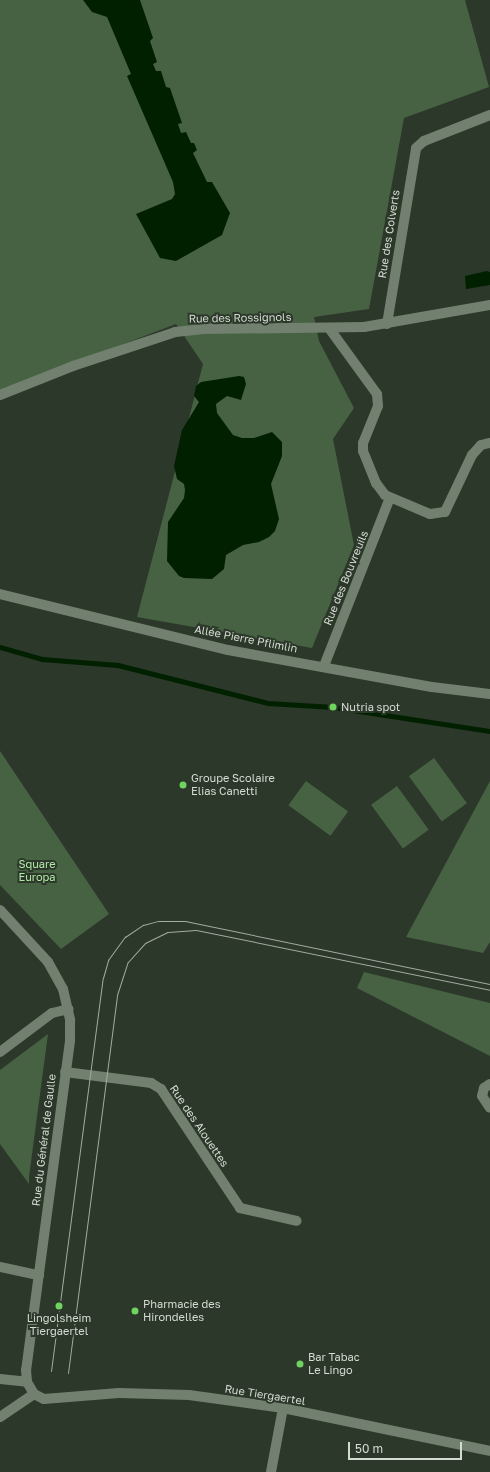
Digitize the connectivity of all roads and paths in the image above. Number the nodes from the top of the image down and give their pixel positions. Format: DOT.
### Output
graph roads {
  1 [pos="490,115"];
  2 [pos="490,305"];
  3 [pos="387,324"];
  4 [pos="329,328"];
  5 [pos="0,395"];
  6 [pos="490,443"];
  7 [pos="390,498"];
  8 [pos="0,594"];
  9 [pos="324,666"];
  10 [pos="490,694"];
  11 [pos="0,910"];
  12 [pos="68,1009"];
  13 [pos="0,1052"];
  14 [pos="65,1072"];
  15 [pos="490,1084"];
  16 [pos="490,1108"];
  17 [pos="298,1221"];
  18 [pos="0,1267"];
  19 [pos="39,1275"];
  20 [pos="0,1379"];
  21 [pos="27,1382"];
  22 [pos="34,1394"];
  23 [pos="283,1408"];
  24 [pos="0,1417"];
  25 [pos="490,1451"];
  26 [pos="271,1472"];
  1 -- 3 [label="street, Rue des Colverts"];
  2 -- 3 [label="street, Rue des Rossignols"];
  3 -- 4 [label="street, Rue des Rossignols"];
  4 -- 5 [label="street, Rue des Rossignols"];
  4 -- 7 [label="street"];
  6 -- 7 [label="street"];
  7 -- 9 [label="street, Rue des Bouvreuils"];
  8 -- 9 [label="street, Allée Pierre Pflimlin"];
  9 -- 10 [label="street, Allée Pierre Pflimlin"];
  11 -- 12 [label="street, Rue du Général de Gaulle"];
  12 -- 13 [label="street"];
  12 -- 14 [label="street, Rue du Général de Gaulle"];
  14 -- 17 [label="street, Rue des Alouettes"];
  14 -- 19 [label="street, Rue du Général de Gaulle"];
  15 -- 16 [label="street"];
  18 -- 19 [label="street"];
  19 -- 21 [label="street, Rue du Général de Gaulle"];
  20 -- 21 [label="street"];
  21 -- 22 [label="street"];
  22 -- 23 [label="street, Rue Tiergaertel"];
  22 -- 24 [label="street"];
  23 -- 25 [label="street, Rue Tiergaertel"];
  23 -- 26 [label="street"];
}
